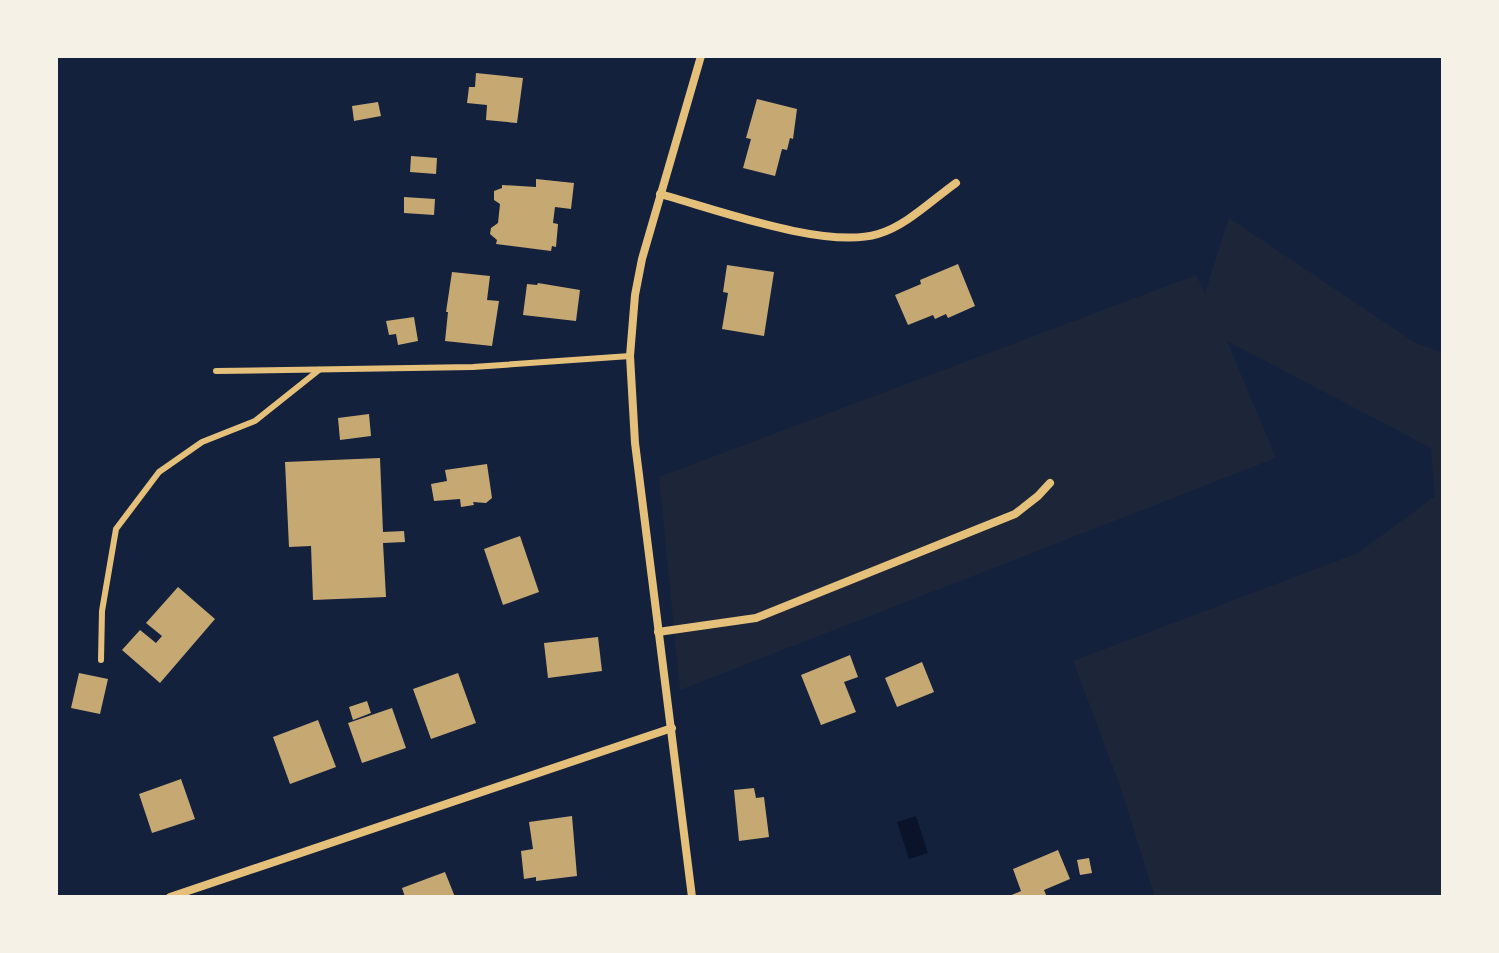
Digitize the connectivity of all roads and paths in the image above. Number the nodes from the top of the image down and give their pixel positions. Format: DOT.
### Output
graph roads {
  1 [pos="701,56"];
  2 [pos="956,183"];
  3 [pos="660,194"];
  4 [pos="630,356"];
  5 [pos="319,370"];
  6 [pos="216,371"];
  7 [pos="1050,483"];
  8 [pos="658,632"];
  9 [pos="101,660"];
  10 [pos="672,728"];
  11 [pos="170,897"];
  12 [pos="692,897"];
  1 -- 3 [label="street"];
  2 -- 3 [label="street"];
  3 -- 4 [label="street"];
  4 -- 5 [label="lane"];
  4 -- 8 [label="street"];
  5 -- 6 [label="lane"];
  5 -- 9 [label="lane"];
  7 -- 8 [label="street"];
  8 -- 10 [label="street"];
  10 -- 11 [label="street"];
  10 -- 12 [label="street"];
}
